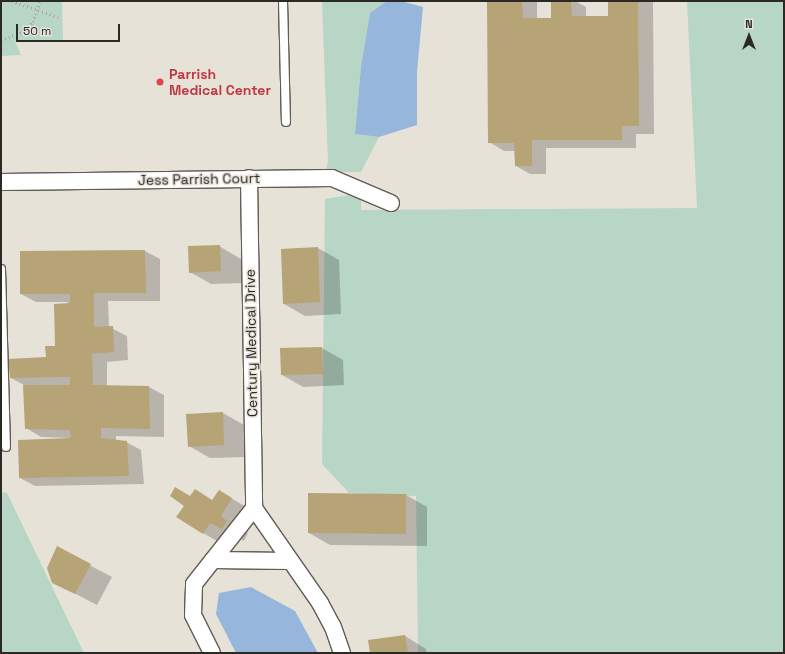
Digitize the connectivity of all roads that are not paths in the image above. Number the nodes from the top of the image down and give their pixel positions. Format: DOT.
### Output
graph roads {
  1 [pos="283,1"];
  2 [pos="286,122"];
  3 [pos="249,178"];
  4 [pos="1,182"];
  5 [pos="391,203"];
  6 [pos="1,269"];
  7 [pos="6,447"];
  8 [pos="254,508"];
  9 [pos="213,560"];
  10 [pos="289,561"];
  11 [pos="212,653"];
  12 [pos="342,653"];
  1 -- 2 [label="lane"];
  3 -- 4 [label="street, Jess Parrish Court"];
  3 -- 5 [label="street, Jess Parrish Court"];
  3 -- 8 [label="street, Century Medical Drive"];
  6 -- 7 [label="lane"];
  8 -- 9 [label="street"];
  8 -- 10 [label="street"];
  9 -- 10 [label="street"];
  9 -- 11 [label="street"];
  10 -- 12 [label="street"];
}
